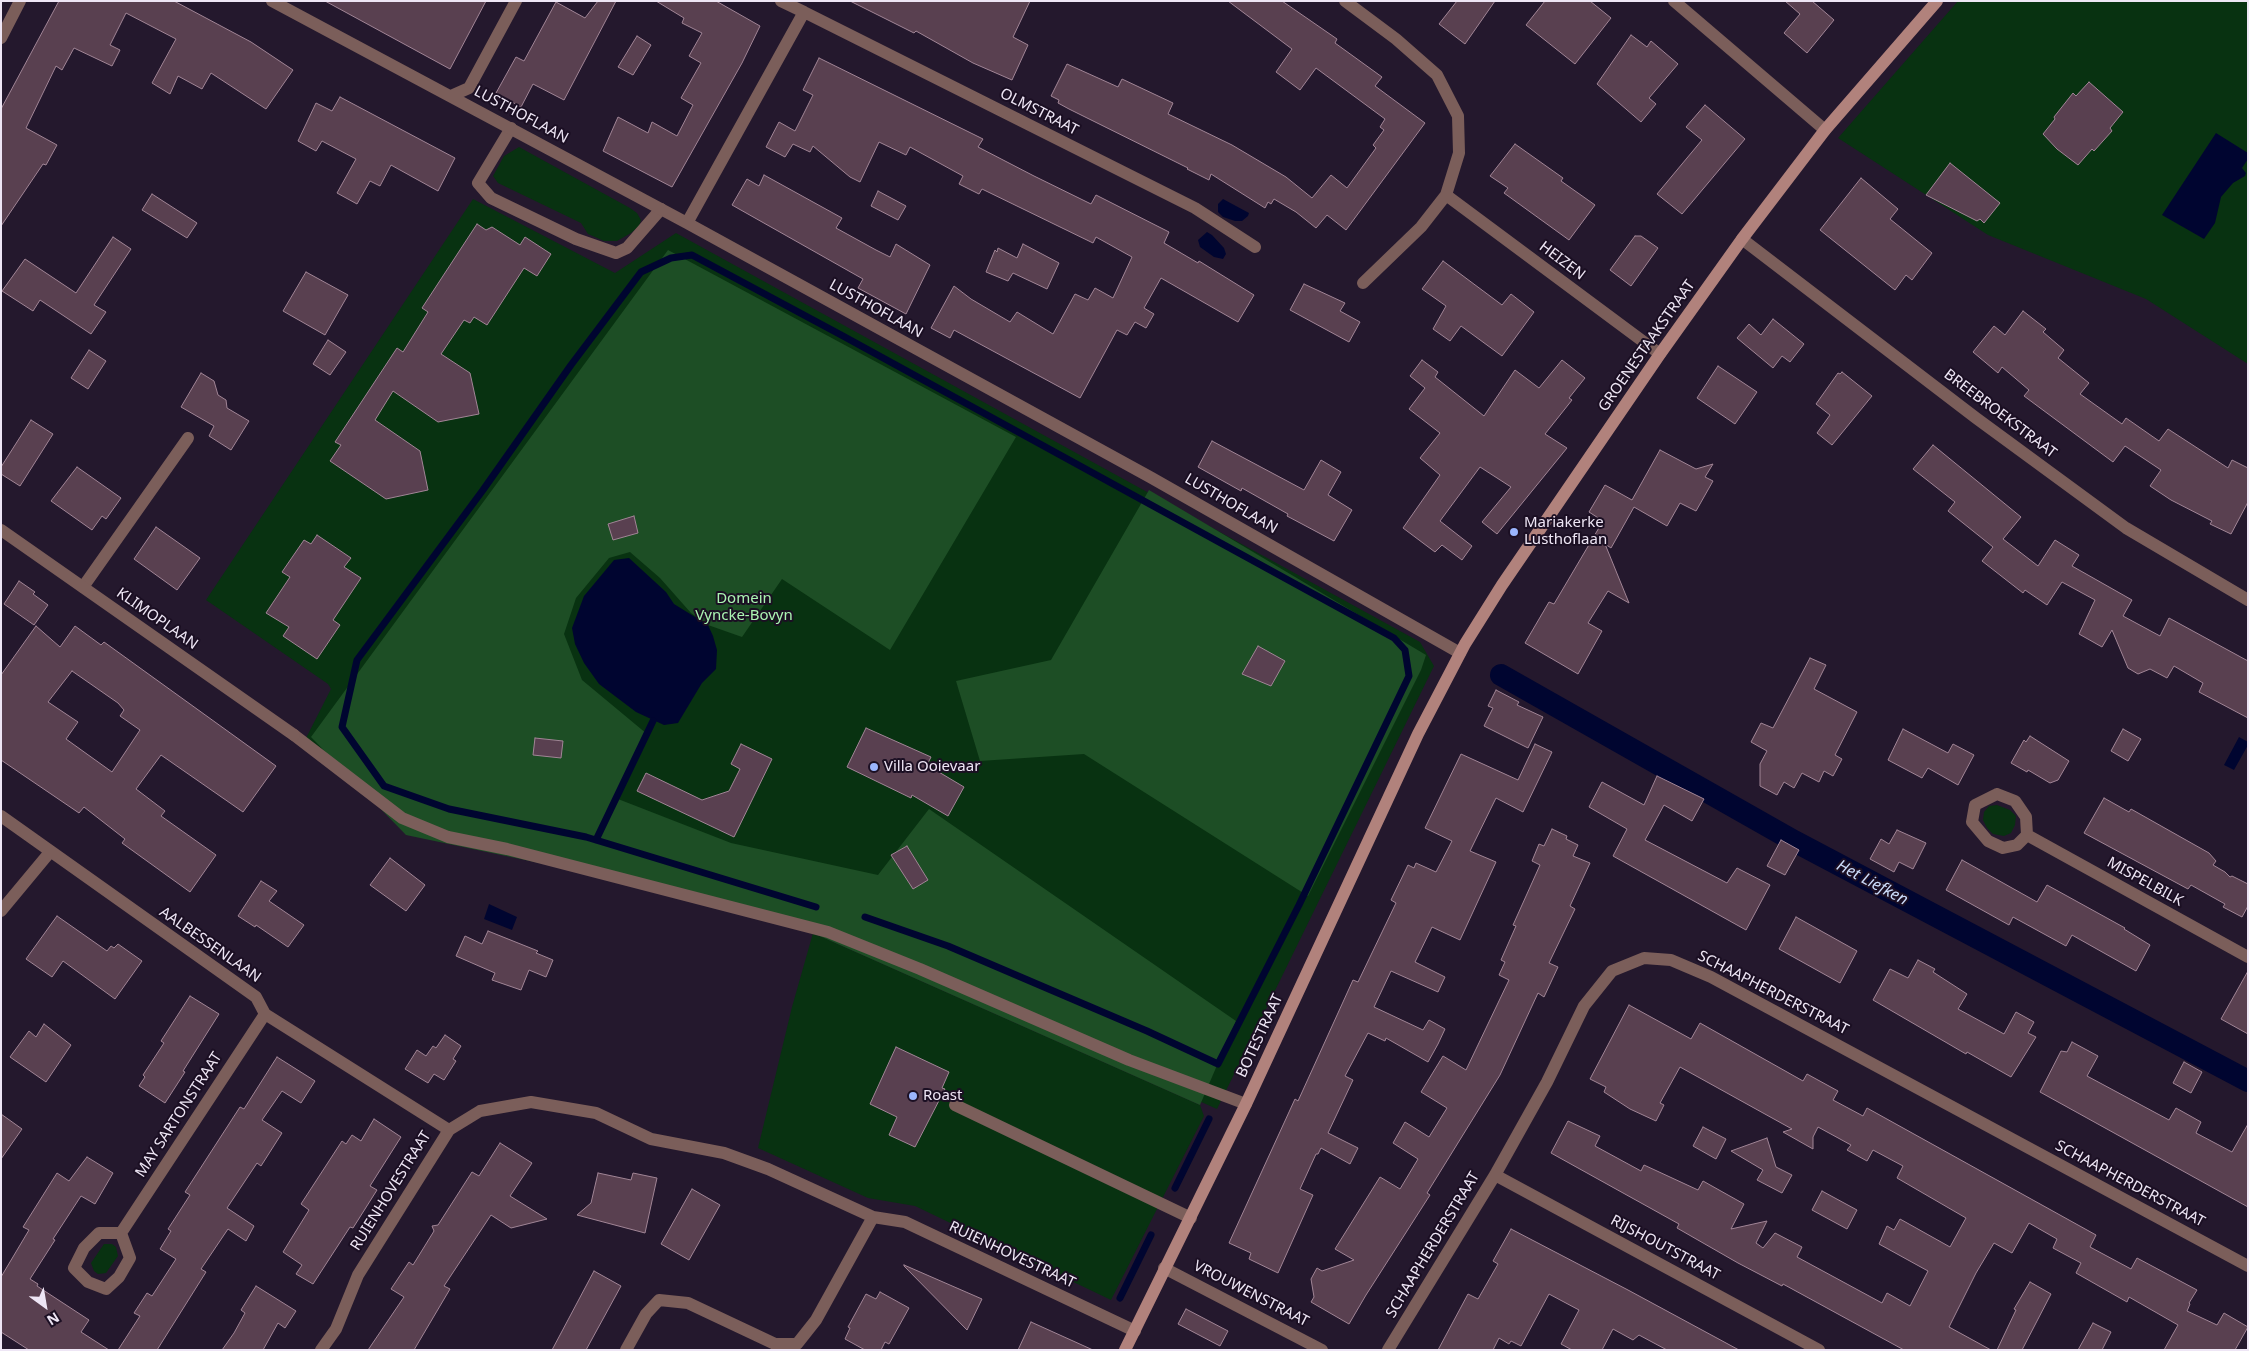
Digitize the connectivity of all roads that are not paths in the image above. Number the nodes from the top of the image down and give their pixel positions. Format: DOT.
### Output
graph roads {
  1 [pos="20,1"];
  2 [pos="272,1"];
  3 [pos="516,1"];
  4 [pos="781,1"];
  5 [pos="1345,1"];
  6 [pos="1674,1"];
  7 [pos="1937,1"];
  8 [pos="804,12"];
  9 [pos="1,38"];
  10 [pos="451,96"];
  11 [pos="511,128"];
  12 [pos="1826,130"];
  13 [pos="1446,195"];
  14 [pos="661,209"];
  15 [pos="687,223"];
  16 [pos="1742,239"];
  17 [pos="1255,246"];
  18 [pos="1363,283"];
  19 [pos="1660,354"];
  20 [pos="188,438"];
  21 [pos="1,530"];
  22 [pos="83,587"];
  23 [pos="2248,600"];
  24 [pos="1460,652"];
  25 [pos="1418,734"];
  26 [pos="1,816"];
  27 [pos="2027,835"];
  28 [pos="50,852"];
  29 [pos="1,911"];
  30 [pos="2248,957"];
  31 [pos="265,1014"];
  32 [pos="1246,1104"];
  33 [pos="955,1105"];
  34 [pos="449,1130"];
  35 [pos="1495,1175"];
  36 [pos="872,1217"];
  37 [pos="1191,1218"];
  38 [pos="121,1233"];
  39 [pos="2248,1266"];
  40 [pos="1164,1268"];
  41 [pos="1135,1331"];
  42 [pos="321,1350"];
  43 [pos="626,1350"];
  44 [pos="1125,1350"];
  45 [pos="1322,1350"];
  46 [pos="1388,1350"];
  47 [pos="1819,1350"];
  1 -- 9 [label="street"];
  2 -- 10 [label="street, LUSTHOFLAAN"];
  3 -- 10 [label="street"];
  4 -- 8 [label="street, OLMSTRAAT"];
  5 -- 13 [label="street"];
  6 -- 12 [label="street"];
  7 -- 12 [label="street, GROENESTAAKSTRAAT"];
  8 -- 15 [label="street"];
  8 -- 17 [label="street, OLMSTRAAT"];
  10 -- 11 [label="street, LUSTHOFLAAN"];
  11 -- 14 [label="street, LUSTHOFLAAN"];
  11 -- 14 [label="street"];
  12 -- 16 [label="street, GROENESTAAKSTRAAT"];
  13 -- 18 [label="street"];
  13 -- 19 [label="street, HEIZEN"];
  14 -- 15 [label="street, LUSTHOFLAAN"];
  15 -- 24 [label="street, LUSTHOFLAAN"];
  16 -- 19 [label="street, GROENESTAAKSTRAAT"];
  16 -- 23 [label="street, BREEBROEKSTRAAT"];
  19 -- 24 [label="street, GROENESTAAKSTRAAT"];
  20 -- 22 [label="street"];
  21 -- 22 [label="street, KLIMOPLAAN"];
  22 -- 32 [label="street, KLIMOPLAAN"];
  24 -- 25 [label="street, GROENESTAAKSTRAAT"];
  25 -- 32 [label="street, BOTESTRAAT"];
  26 -- 28 [label="street, AALBESSENLAAN"];
  27 -- 27 [label="street"];
  27 -- 30 [label="street, MISPELBILK"];
  28 -- 29 [label="street"];
  28 -- 31 [label="street, AALBESSENLAAN"];
  31 -- 34 [label="street, AALBESSENLAAN"];
  31 -- 38 [label="street, MAY SARTONSTRAAT"];
  32 -- 37 [label="street, BOTESTRAAT"];
  33 -- 37 [label="street"];
  34 -- 36 [label="street, RUIENHOVESTRAAT"];
  34 -- 42 [label="street, RUIENHOVESTRAAT"];
  35 -- 39 [label="street, SCHAAPHERDERSTRAAT"];
  35 -- 46 [label="street, SCHAAPHERDERSTRAAT"];
  35 -- 47 [label="street, RIJSHOUTSTRAAT"];
  36 -- 41 [label="street, RUIENHOVESTRAAT"];
  36 -- 43 [label="street"];
  37 -- 40 [label="street, BOTESTRAAT"];
  38 -- 38 [label="street"];
  40 -- 41 [label="street, BOTESTRAAT"];
  40 -- 45 [label="street, VROUWENSTRAAT"];
  41 -- 44 [label="street, BOTESTRAAT"];
}
